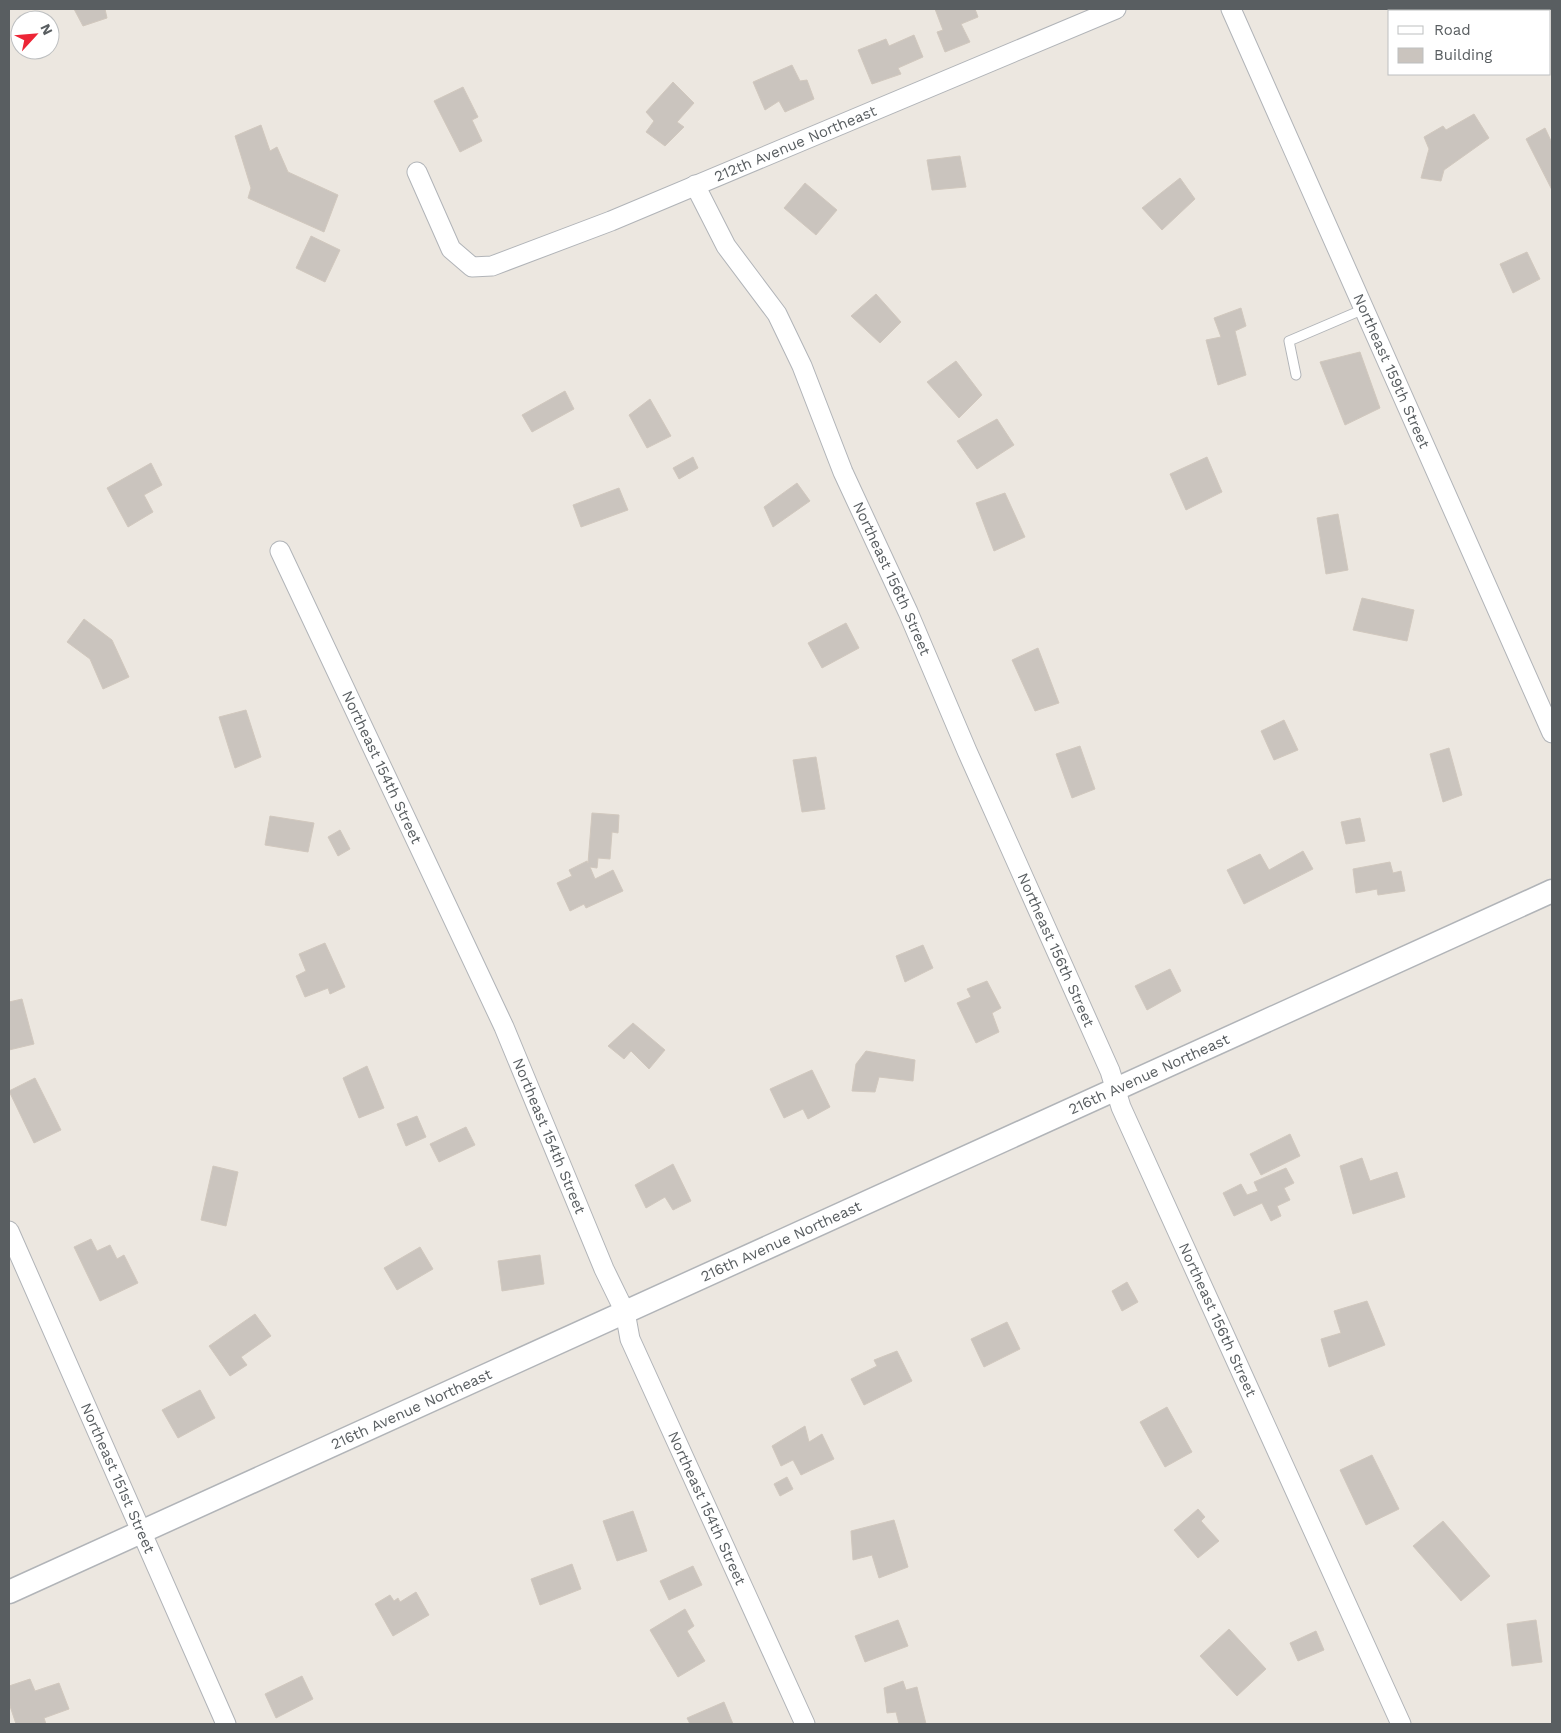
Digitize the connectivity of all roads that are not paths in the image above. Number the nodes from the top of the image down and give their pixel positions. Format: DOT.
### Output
graph roads {
  1 [pos="1116,9"];
  2 [pos="1230,9"];
  3 [pos="417,172"];
  4 [pos="696,185"];
  5 [pos="1364,310"];
  6 [pos="1296,375"];
  7 [pos="280,551"];
  8 [pos="1552,733"];
  9 [pos="1552,891"];
  10 [pos="1116,1089"];
  11 [pos="9,1231"];
  12 [pos="625,1312"];
  13 [pos="140,1532"];
  14 [pos="9,1592"];
  15 [pos="226,1724"];
  16 [pos="805,1724"];
  17 [pos="1401,1724"];
  1 -- 4 [label="street, 212th Avenue Northeast"];
  2 -- 5 [label="street, Northeast 159th Street"];
  3 -- 4 [label="street, 212th Avenue Northeast"];
  4 -- 10 [label="street, Northeast 156th Street"];
  5 -- 6 [label="lane"];
  5 -- 8 [label="street, Northeast 159th Street"];
  7 -- 12 [label="street, Northeast 154th Street"];
  9 -- 10 [label="street, 216th Avenue Northeast"];
  10 -- 12 [label="street, 216th Avenue Northeast"];
  10 -- 17 [label="street, Northeast 156th Street"];
  11 -- 13 [label="street, Northeast 151st Street"];
  12 -- 13 [label="street, 216th Avenue Northeast"];
  12 -- 16 [label="street, Northeast 154th Street"];
  13 -- 14 [label="street, 216th Avenue Northeast"];
  13 -- 15 [label="street, Northeast 151st Street"];
}
